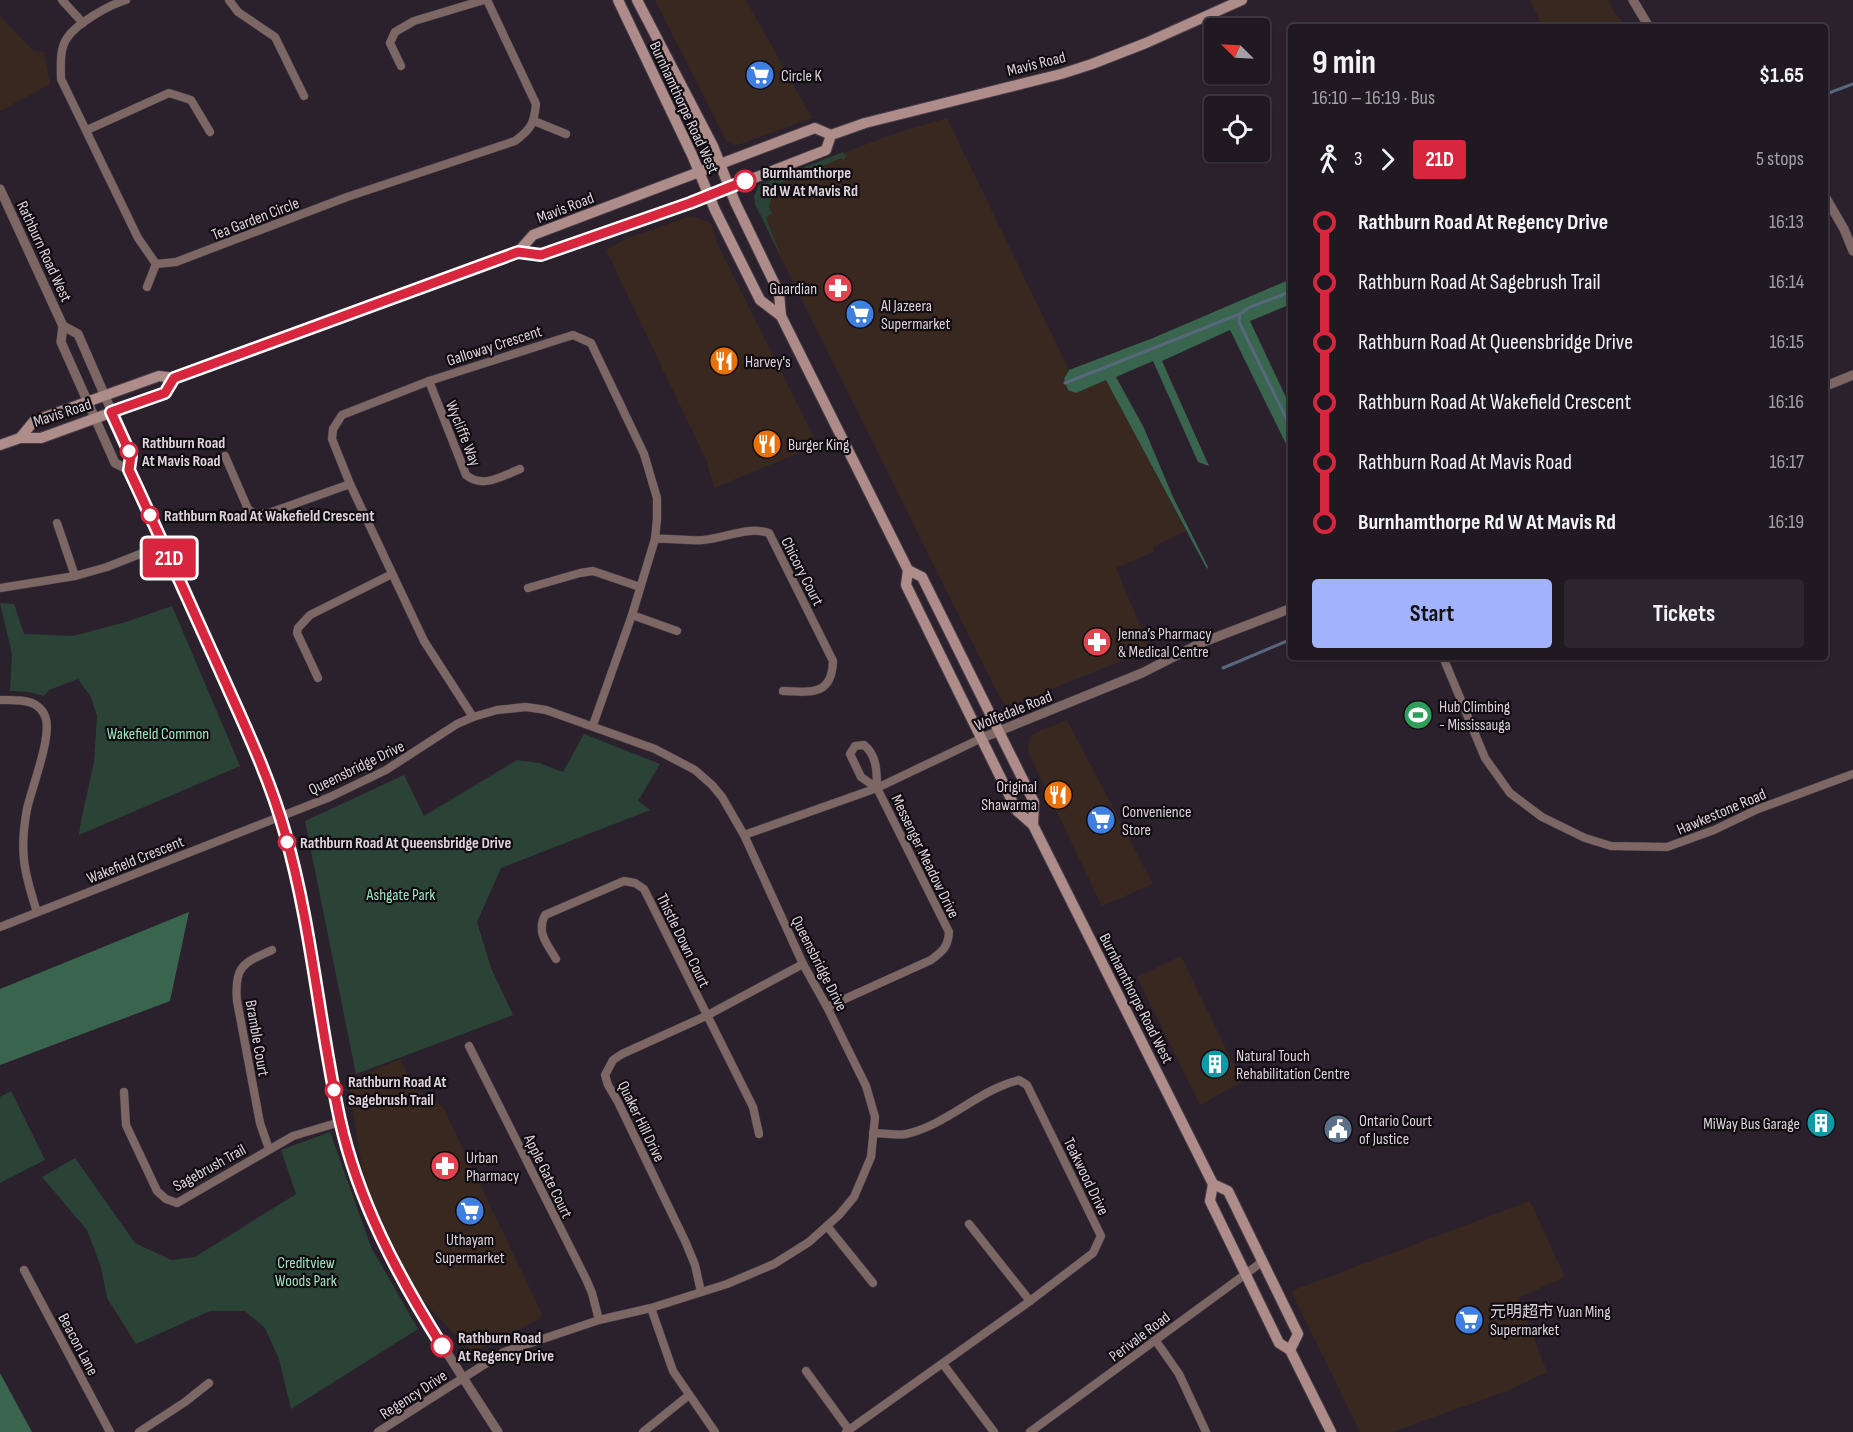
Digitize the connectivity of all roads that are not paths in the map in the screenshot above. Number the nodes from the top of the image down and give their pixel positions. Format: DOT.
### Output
graph roads {
  1 [pos="62,0"];
  2 [pos="126,0"];
  3 [pos="229,0"];
  4 [pos="486,0"];
  5 [pos="618,0"];
  6 [pos="637,0"];
  7 [pos="1242,0"];
  8 [pos="1633,0"];
  9 [pos="83,22"];
  10 [pos="1647,24"];
  11 [pos="401,66"];
  12 [pos="304,96"];
  13 [pos="534,121"];
  14 [pos="87,130"];
  15 [pos="210,132"];
  16 [pos="566,134"];
  17 [pos="831,135"];
  18 [pos="720,164"];
  19 [pos="699,172"];
  20 [pos="729,188"];
  21 [pos="0,189"];
  22 [pos="709,195"];
  23 [pos="1828,201"];
  24 [pos="1853,250"];
  25 [pos="518,252"];
  26 [pos="156,264"];
  27 [pos="147,287"];
  28 [pos="781,316"];
  29 [pos="63,326"];
  30 [pos="1853,375"];
  31 [pos="174,378"];
  32 [pos="429,381"];
  33 [pos="1828,385"];
  34 [pos="105,395"];
  35 [pos="87,401"];
  36 [pos="111,412"];
  37 [pos="94,418"];
  38 [pos="20,438"];
  39 [pos="0,445"];
  40 [pos="225,456"];
  41 [pos="519,468"];
  42 [pos="129,470"];
  43 [pos="350,484"];
  44 [pos="57,523"];
  45 [pos="655,540"];
  46 [pos="163,545"];
  47 [pos="908,570"];
  48 [pos="392,574"];
  49 [pos="75,576"];
  50 [pos="640,587"];
  51 [pos="0,588"];
  52 [pos="528,588"];
  53 [pos="1288,610"];
  54 [pos="632,615"];
  55 [pos="677,631"];
  56 [pos="1444,660"];
  57 [pos="318,678"];
  58 [pos="783,691"];
  59 [pos="0,700"];
  60 [pos="473,717"];
  61 [pos="593,725"];
  62 [pos="999,732"];
  63 [pos="982,738"];
  64 [pos="1853,774"];
  65 [pos="877,788"];
  66 [pos="280,816"];
  67 [pos="1033,825"];
  68 [pos="744,835"];
  69 [pos="37,912"];
  70 [pos="0,927"];
  71 [pos="272,950"];
  72 [pos="556,959"];
  73 [pos="803,964"];
  74 [pos="827,1007"];
  75 [pos="706,1016"];
  76 [pos="469,1046"];
  77 [pos="124,1092"];
  78 [pos="340,1122"];
  79 [pos="873,1133"];
  80 [pos="759,1134"];
  81 [pos="269,1149"];
  82 [pos="1214,1184"];
  83 [pos="969,1224"];
  84 [pos="827,1226"];
  85 [pos="1262,1262"];
  86 [pos="24,1269"];
  87 [pos="1245,1274"];
  88 [pos="873,1283"];
  89 [pos="701,1292"];
  90 [pos="1030,1301"];
  91 [pos="651,1308"];
  92 [pos="598,1320"];
  93 [pos="1156,1341"];
  94 [pos="1290,1350"];
  95 [pos="943,1364"];
  96 [pos="806,1371"];
  97 [pos="463,1378"];
  98 [pos="209,1383"];
  99 [pos="689,1395"];
  100 [pos="847,1431"];
  101 [pos="110,1432"];
  102 [pos="139,1432"];
  103 [pos="378,1432"];
  104 [pos="498,1432"];
  105 [pos="643,1432"];
  106 [pos="715,1432"];
  107 [pos="994,1432"];
  108 [pos="1030,1432"];
  109 [pos="1206,1432"];
  110 [pos="1331,1432"];
  1 -- 9 [label="street"];
  2 -- 9 [label="street"];
  3 -- 12 [label="street"];
  4 -- 11 [label="street"];
  4 -- 13 [label="street"];
  5 -- 19 [label="main road, Burnhamthorpe Road West"];
  6 -- 18 [label="main road, Burnhamthorpe Road West"];
  7 -- 17 [label="main road, Mavis Road"];
  8 -- 10 [label="street"];
  9 -- 14 [label="street"];
  13 -- 16 [label="street"];
  13 -- 26 [label="street, Tea Garden Circle"];
  14 -- 15 [label="street"];
  14 -- 26 [label="street"];
  17 -- 18 [label="main road, Mavis Road"];
  17 -- 20 [label="main road, Mavis Road"];
  18 -- 19 [label="main road, Mavis Road"];
  18 -- 20 [label="main road, Burnhamthorpe Road West"];
  19 -- 22 [label="main road, Burnhamthorpe Road West"];
  19 -- 25 [label="main road, Mavis Road"];
  20 -- 22 [label="main road, Mavis Road"];
  20 -- 28 [label="main road, Burnhamthorpe Road West"];
  21 -- 29 [label="street, Rathburn Road West"];
  22 -- 25 [label="main road, Mavis Road"];
  22 -- 28 [label="main road, Burnhamthorpe Road West"];
  23 -- 24 [label="street"];
  25 -- 31 [label="main road, Mavis Road"];
  26 -- 27 [label="street"];
  28 -- 47 [label="main road, Burnhamthorpe Road West"];
  29 -- 34 [label="street, Rathburn Road West"];
  29 -- 35 [label="street, Rathburn Road West"];
  30 -- 33 [label="street"];
  31 -- 34 [label="main road, Mavis Road"];
  31 -- 36 [label="main road, Mavis Road"];
  32 -- 41 [label="street, Wycliffe Way"];
  32 -- 43 [label="street, Galloway Crescent"];
  32 -- 45 [label="street, Galloway Crescent"];
  34 -- 35 [label="main road, Mavis Road"];
  34 -- 36 [label="street, Rathburn Road West"];
  35 -- 37 [label="street, Rathburn Road West"];
  35 -- 38 [label="main road, Mavis Road"];
  36 -- 37 [label="main road, Mavis Road"];
  36 -- 42 [label="street, Rathburn Road West"];
  37 -- 38 [label="main road, Mavis Road"];
  37 -- 42 [label="street, Rathburn Road West"];
  38 -- 39 [label="main road, Mavis Road"];
  40 -- 43 [label="street"];
  42 -- 46 [label="street, Rathburn Road West"];
  43 -- 48 [label="street, Galloway Crescent"];
  44 -- 49 [label="street"];
  45 -- 50 [label="street, Galloway Crescent"];
  45 -- 58 [label="street, Chicory Court"];
  46 -- 49 [label="street"];
  46 -- 66 [label="street, Rathburn Road West"];
  47 -- 62 [label="main road, Burnhamthorpe Road West"];
  47 -- 63 [label="main road, Burnhamthorpe Road West"];
  48 -- 57 [label="street"];
  48 -- 60 [label="street, Galloway Crescent"];
  49 -- 51 [label="street"];
  50 -- 52 [label="street"];
  50 -- 54 [label="street, Galloway Crescent"];
  53 -- 62 [label="street, Wolfedale Road"];
  54 -- 55 [label="street"];
  54 -- 61 [label="street, Galloway Crescent"];
  56 -- 64 [label="street, Hawkestone Road"];
  59 -- 69 [label="street"];
  60 -- 61 [label="street, Queensbridge Drive"];
  60 -- 66 [label="street, Queensbridge Drive"];
  61 -- 68 [label="street, Queensbridge Drive"];
  62 -- 63 [label="street, Wolfedale Road"];
  62 -- 67 [label="main road, Burnhamthorpe Road West"];
  63 -- 65 [label="street, Wolfedale Road"];
  63 -- 67 [label="main road, Burnhamthorpe Road West"];
  65 -- 65 [label="street"];
  65 -- 68 [label="street, Wolfedale Road"];
  65 -- 74 [label="street, Messenger Meadow Drive"];
  66 -- 69 [label="street, Wakefield Crescent"];
  66 -- 78 [label="street, Rathburn Road West"];
  67 -- 82 [label="main road, Burnhamthorpe Road West"];
  68 -- 73 [label="street, Queensbridge Drive"];
  69 -- 70 [label="street, Wakefield Crescent"];
  71 -- 81 [label="street, Bramble Court"];
  72 -- 75 [label="street, Thistle Down Court"];
  73 -- 74 [label="street, Queensbridge Drive"];
  73 -- 75 [label="street, Quaker Hill Drive"];
  74 -- 79 [label="street, Queensbridge Drive"];
  75 -- 80 [label="street"];
  75 -- 89 [label="street, Quaker Hill Drive"];
  76 -- 92 [label="street, Apple Gate Court"];
  77 -- 81 [label="street, Sagebrush Trail"];
  78 -- 81 [label="street, Sagebrush Trail"];
  78 -- 97 [label="street, Rathburn Road West"];
  79 -- 84 [label="street, Queensbridge Drive"];
  79 -- 90 [label="street, Teakwood Drive"];
  82 -- 85 [label="main road, Burnhamthorpe Road West"];
  82 -- 87 [label="main road, Burnhamthorpe Road West"];
  83 -- 90 [label="street"];
  84 -- 88 [label="street"];
  84 -- 89 [label="street, Queensbridge Drive"];
  85 -- 87 [label="street, Perivale Road"];
  85 -- 94 [label="main road, Burnhamthorpe Road West"];
  86 -- 101 [label="street, Beacon Lane"];
  87 -- 93 [label="street, Perivale Road"];
  87 -- 94 [label="main road, Burnhamthorpe Road West"];
  89 -- 91 [label="street, Queensbridge Drive"];
  90 -- 95 [label="street, Teakwood Drive"];
  91 -- 92 [label="street, Queensbridge Drive"];
  91 -- 99 [label="street"];
  92 -- 97 [label="street, Queensbridge Drive"];
  93 -- 108 [label="street, Perivale Road"];
  93 -- 109 [label="street"];
  94 -- 110 [label="main road, Burnhamthorpe Road West"];
  95 -- 100 [label="street, Teakwood Drive"];
  95 -- 107 [label="street"];
  96 -- 100 [label="street"];
  97 -- 103 [label="street, Regency Drive"];
  97 -- 104 [label="street, Rathburn Road West"];
  98 -- 102 [label="street"];
  99 -- 105 [label="street"];
  99 -- 106 [label="street"];
}
